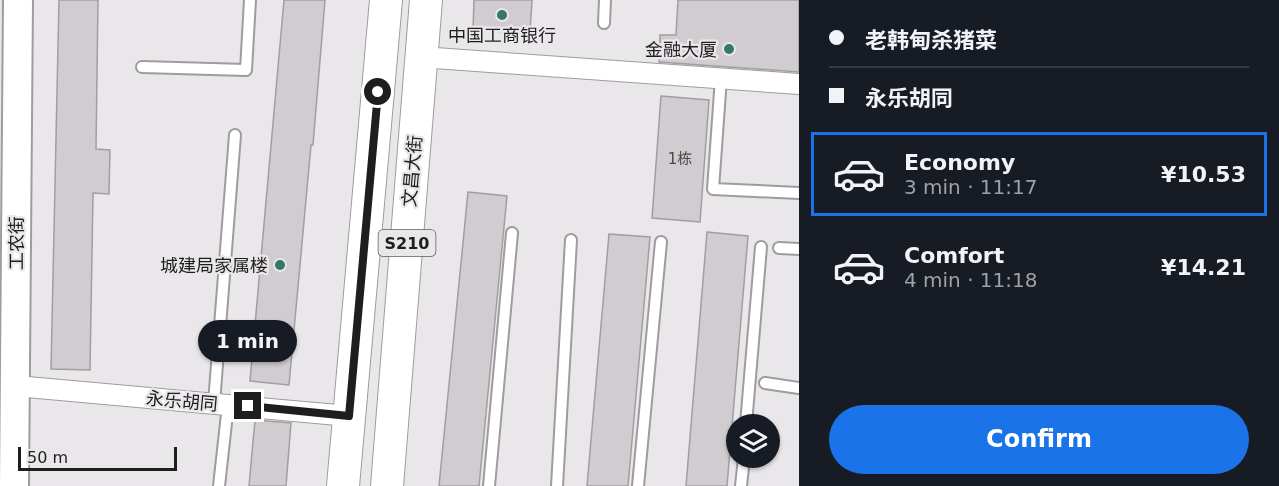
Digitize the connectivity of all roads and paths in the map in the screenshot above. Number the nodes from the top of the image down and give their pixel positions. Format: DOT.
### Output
graph roads {
  1 [pos="18,0"];
  2 [pos="250,0"];
  3 [pos="386,0"];
  4 [pos="426,0"];
  5 [pos="605,0"];
  6 [pos="604,23"];
  7 [pos="422,57"];
  8 [pos="142,67"];
  9 [pos="721,78"];
  10 [pos="799,84"];
  11 [pos="235,135"];
  12 [pos="799,194"];
  13 [pos="512,233"];
  14 [pos="571,240"];
  15 [pos="661,242"];
  16 [pos="762,247"];
  17 [pos="779,248"];
  18 [pos="799,249"];
  19 [pos="765,383"];
  20 [pos="16,386"];
  21 [pos="799,388"];
  22 [pos="221,404"];
  23 [pos="747,414"];
  24 [pos="349,416"];
  25 [pos="743,468"];
  26 [pos="14,486"];
  27 [pos="219,486"];
  28 [pos="343,486"];
  29 [pos="387,486"];
  30 [pos="489,486"];
  31 [pos="557,486"];
  32 [pos="638,486"];
  33 [pos="741,486"];
  1 -- 20 [label="main road, 工农街"];
  2 -- 8 [label="lane"];
  3 -- 24 [label="main road"];
  4 -- 7 [label="main road, 文昌大街 / S210"];
  5 -- 6 [label="lane"];
  7 -- 9 [label="street"];
  7 -- 29 [label="main road, 文昌大街 / S210"];
  9 -- 10 [label="street"];
  9 -- 12 [label="lane"];
  11 -- 22 [label="lane"];
  13 -- 30 [label="lane"];
  14 -- 31 [label="lane"];
  15 -- 32 [label="lane"];
  16 -- 23 [label="lane"];
  17 -- 18 [label="lane"];
  19 -- 21 [label="lane"];
  20 -- 22 [label="street, 永乐胡同"];
  20 -- 26 [label="main road, 工农街"];
  22 -- 24 [label="street, 永乐胡同"];
  22 -- 27 [label="lane"];
  24 -- 28 [label="main road"];
  25 -- 33 [label="lane"];
}
